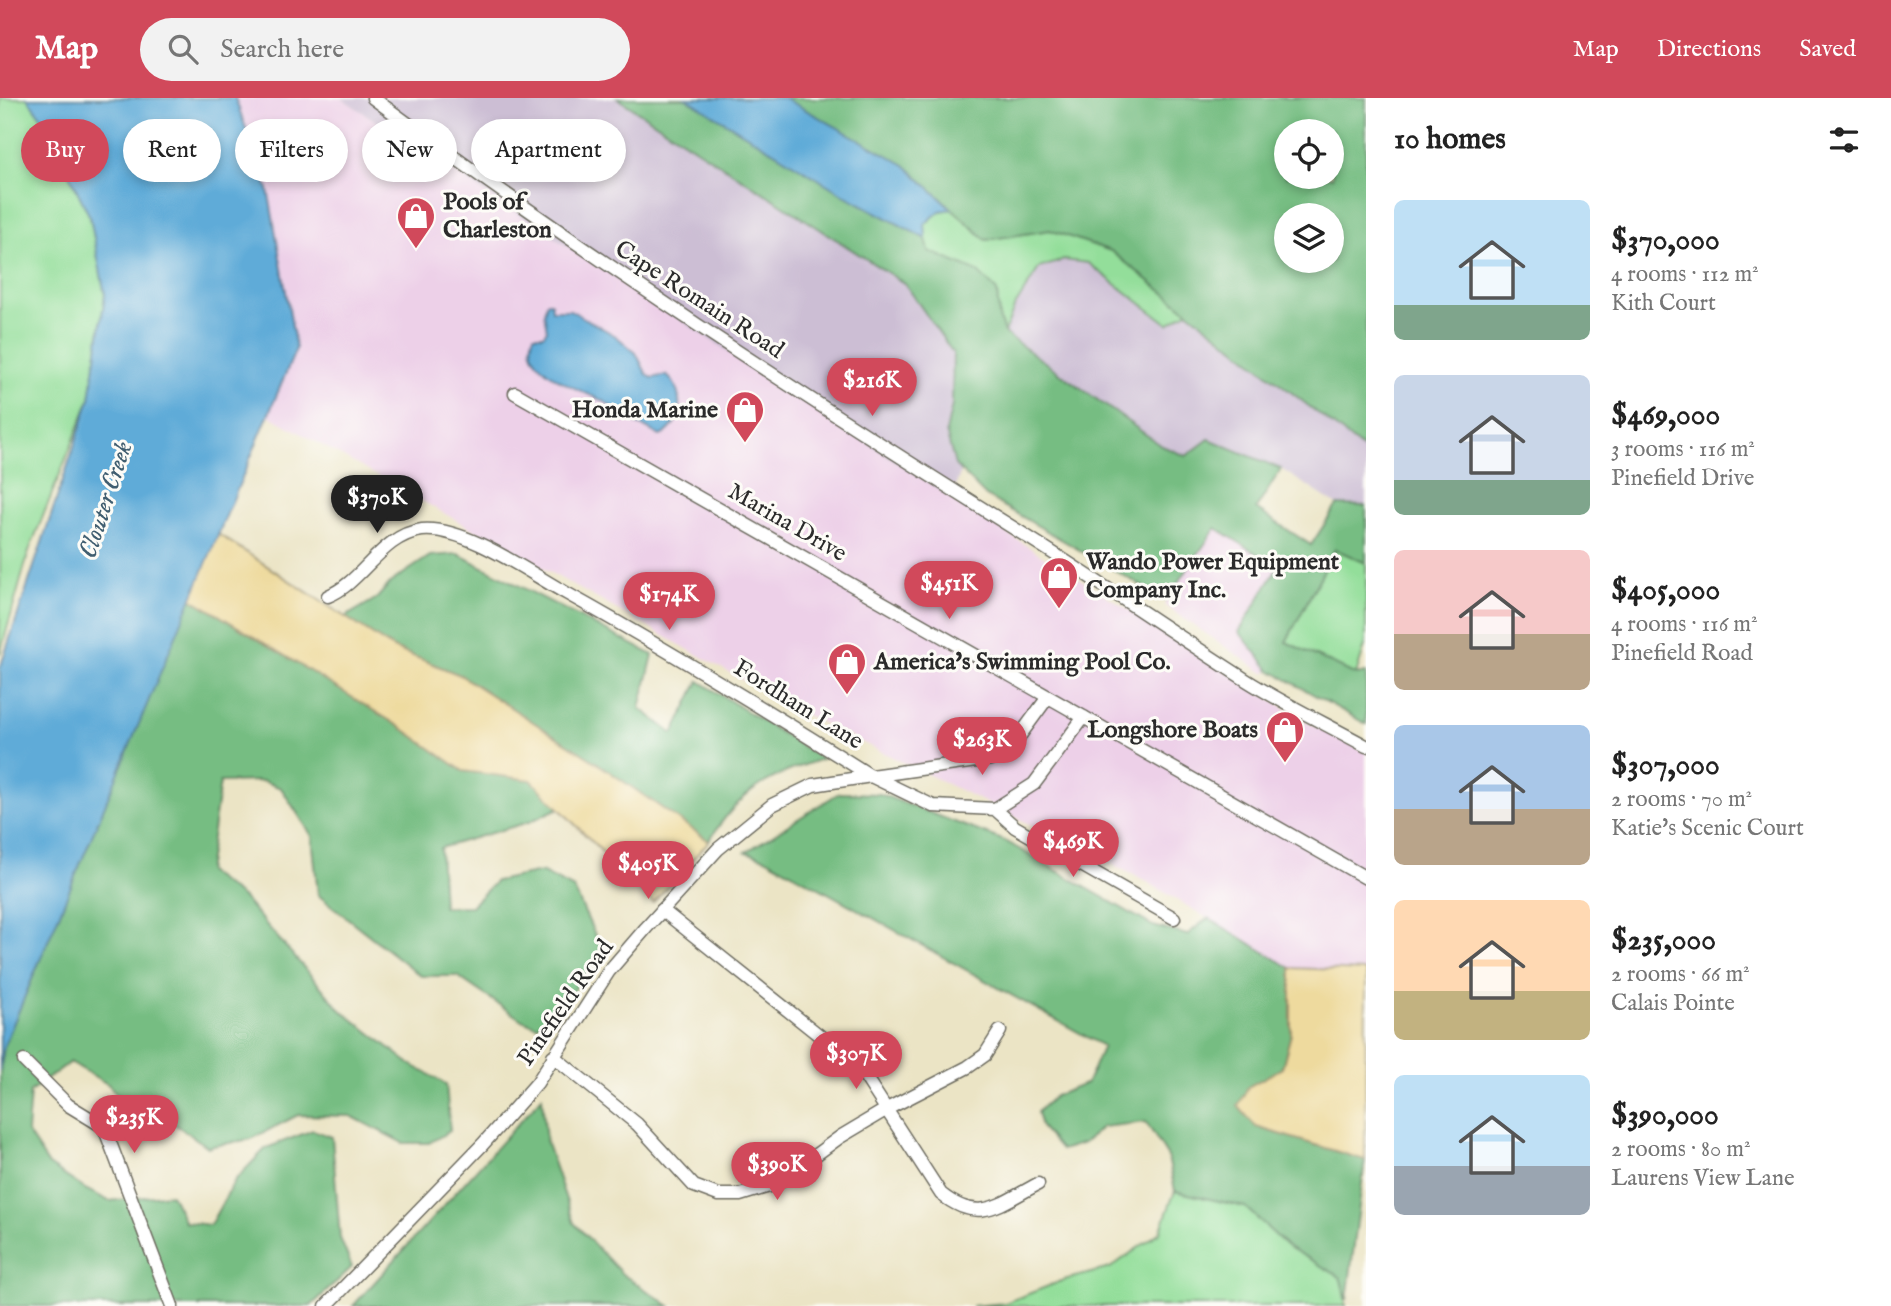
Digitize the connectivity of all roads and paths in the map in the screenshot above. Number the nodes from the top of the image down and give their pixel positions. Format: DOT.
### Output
graph roads {
  1 [pos="373,98"];
  2 [pos="515,393"];
  3 [pos="328,596"];
  4 [pos="1048,696"];
  5 [pos="1084,718"];
  6 [pos="1366,746"];
  7 [pos="872,776"];
  8 [pos="995,809"];
  9 [pos="1366,878"];
  10 [pos="662,910"];
  11 [pos="1174,918"];
  12 [pos="1000,1031"];
  13 [pos="553,1056"];
  14 [pos="23,1061"];
  15 [pos="887,1109"];
  16 [pos="1038,1184"];
  17 [pos="172,1306"];
  18 [pos="327,1306"];
  1 -- 6 [label="street, Cape Romain Road"];
  2 -- 4 [label="street, Marina Drive"];
  3 -- 7 [label="street, Fordham Lane"];
  4 -- 5 [label="street, Marina Drive"];
  4 -- 7 [label="street, Pinefield Road"];
  5 -- 8 [label="street"];
  5 -- 9 [label="street, Marina Drive"];
  7 -- 8 [label="street"];
  7 -- 10 [label="street, Pinefield Road"];
  8 -- 11 [label="street"];
  10 -- 13 [label="street, Pinefield Road"];
  10 -- 15 [label="street"];
  12 -- 15 [label="street"];
  13 -- 15 [label="street"];
  13 -- 18 [label="street, Pinefield Road"];
  14 -- 17 [label="street"];
  15 -- 16 [label="street"];
}
